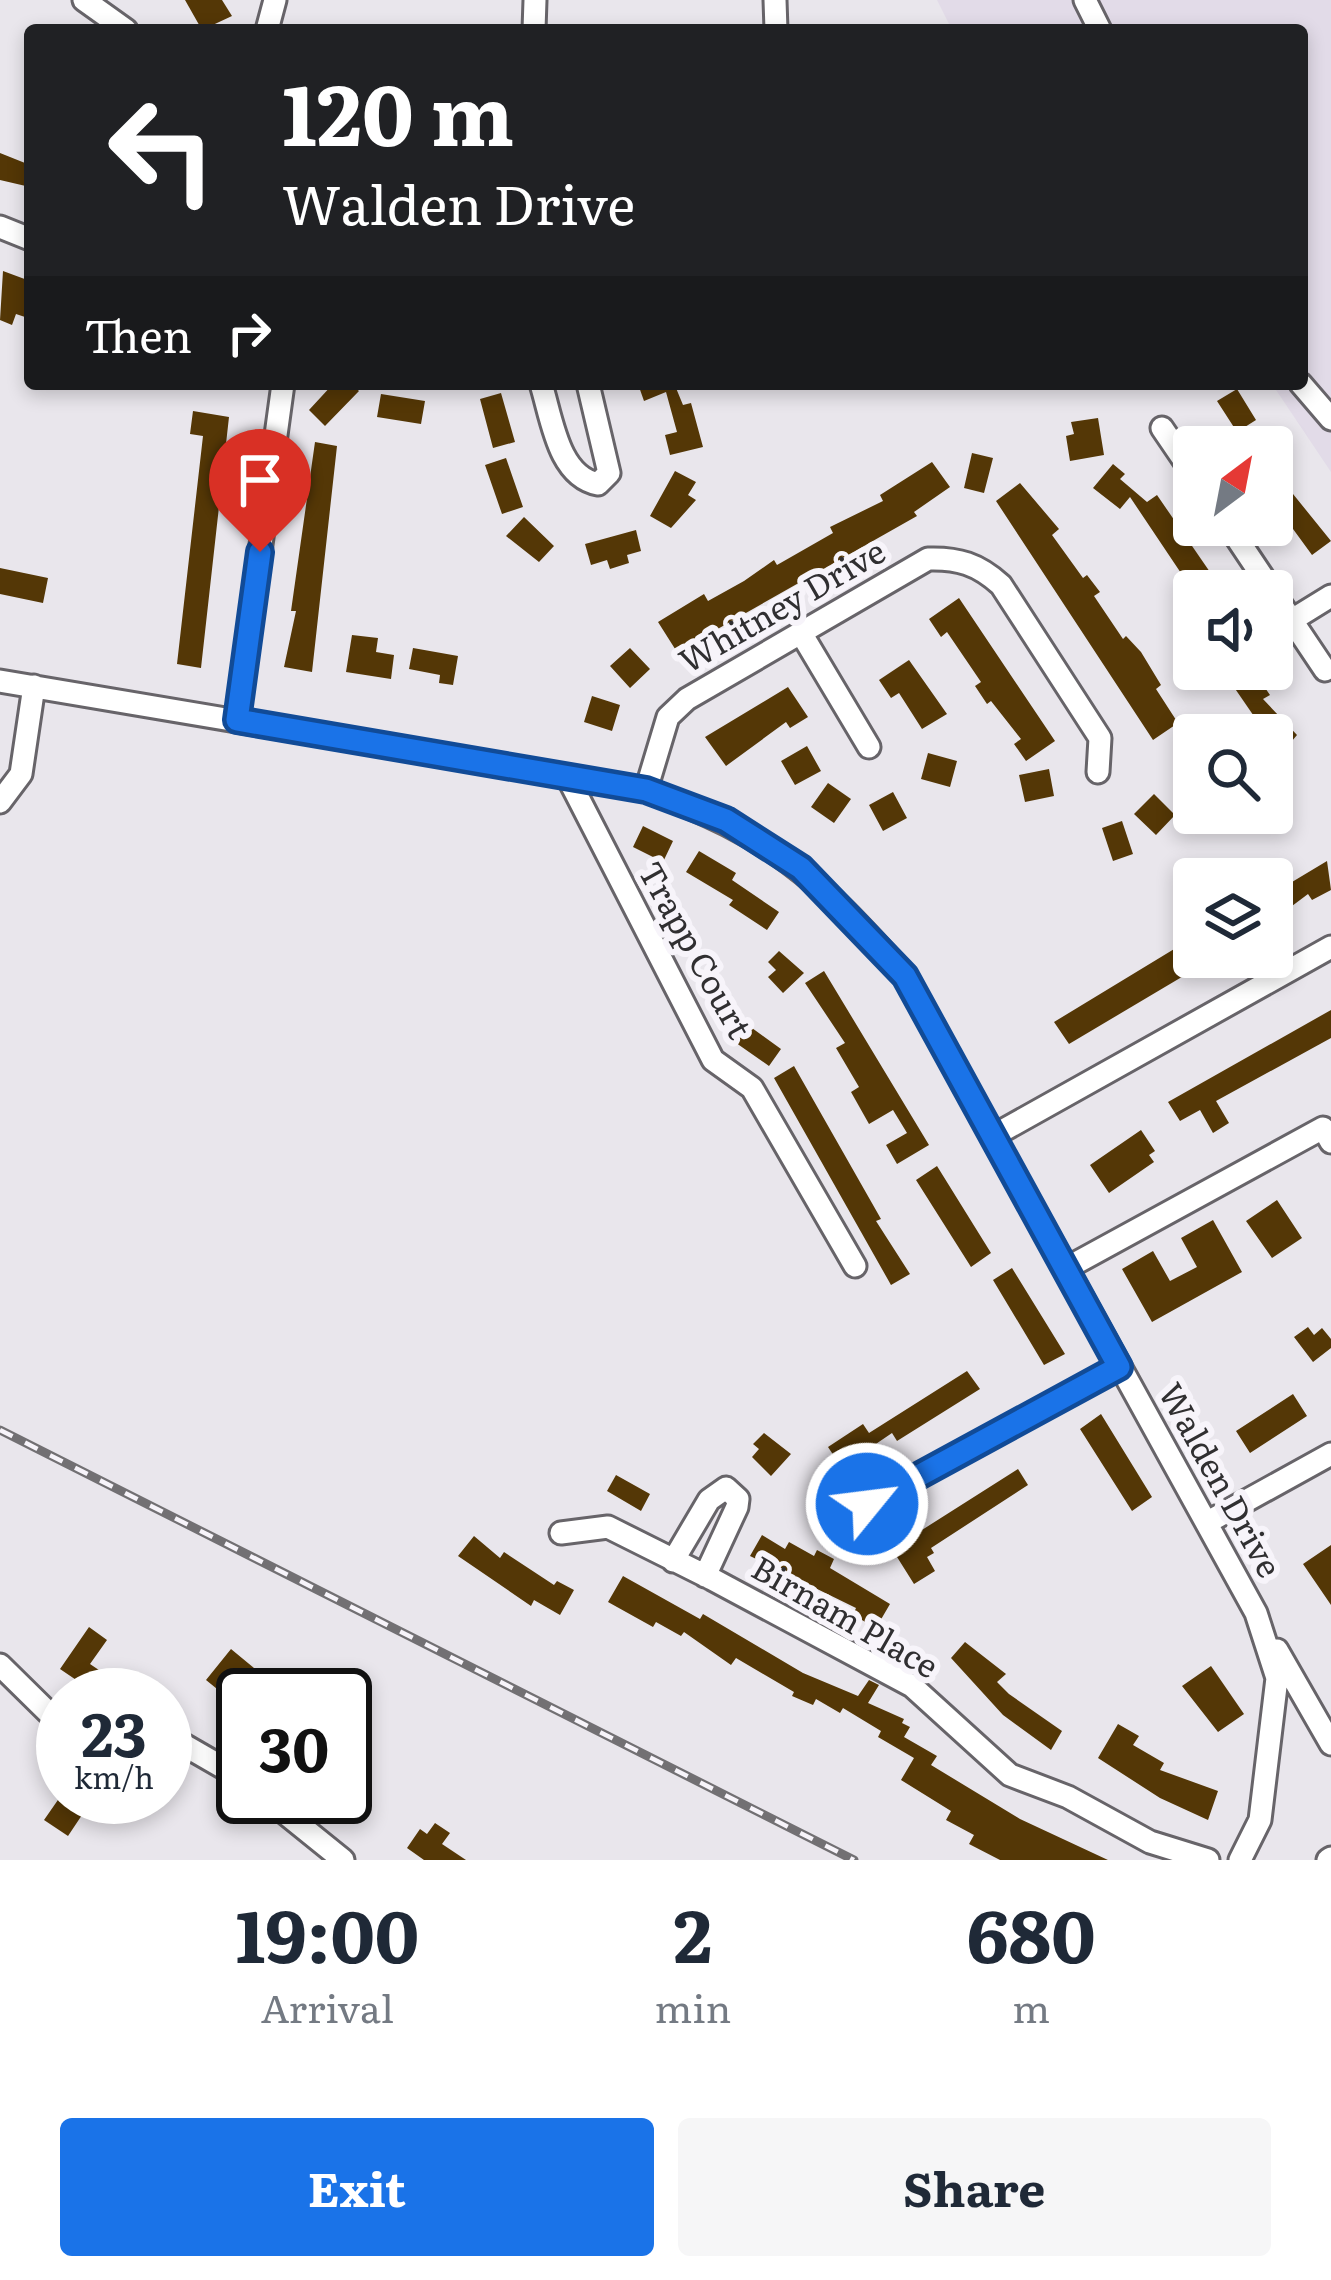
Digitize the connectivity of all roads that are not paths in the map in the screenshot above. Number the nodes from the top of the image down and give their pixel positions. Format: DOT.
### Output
graph roads {
  1 [pos="84,0"];
  2 [pos="118,24"];
  3 [pos="282,390"];
  4 [pos="543,390"];
  5 [pos="590,390"];
  6 [pos="1306,390"];
  7 [pos="1331,419"];
  8 [pos="1162,428"];
  9 [pos="1173,444"];
  10 [pos="1331,596"];
  11 [pos="1293,619"];
  12 [pos="1293,622"];
  13 [pos="802,633"];
  14 [pos="1325,670"];
  15 [pos="0,681"];
  16 [pos="34,686"];
  17 [pos="237,720"];
  18 [pos="869,747"];
  19 [pos="1098,772"];
  20 [pos="567,776"];
  21 [pos="646,790"];
  22 [pos="0,802"];
  23 [pos="1331,947"];
  24 [pos="993,1136"];
  25 [pos="1331,1142"];
  26 [pos="855,1266"];
  27 [pos="1065,1269"];
  28 [pos="1119,1367"];
  29 [pos="1331,1454"];
  30 [pos="867,1504"];
  31 [pos="1208,1522"];
  32 [pos="561,1533"];
  33 [pos="673,1561"];
  34 [pos="705,1576"];
  35 [pos="1256,1613"];
  36 [pos="0,1665"];
  37 [pos="36,1700"];
  38 [pos="1331,1744"];
  39 [pos="298,1824"];
  40 [pos="343,1860"];
  41 [pos="1208,1860"];
  42 [pos="1240,1860"];
  1 -- 2 [label="street"];
  3 -- 17 [label="street"];
  4 -- 5 [label="street"];
  6 -- 7 [label="street"];
  8 -- 9 [label="street"];
  10 -- 11 [label="street"];
  12 -- 14 [label="street"];
  13 -- 18 [label="street"];
  13 -- 19 [label="street, Whitney Drive"];
  13 -- 21 [label="street, Whitney Drive"];
  15 -- 16 [label="street, Walden Drive"];
  16 -- 17 [label="street, Walden Drive"];
  16 -- 22 [label="street"];
  17 -- 20 [label="street, Walden Drive"];
  20 -- 21 [label="street, Walden Drive"];
  20 -- 26 [label="street, Trapp Court"];
  21 -- 24 [label="street, Walden Drive"];
  23 -- 24 [label="street"];
  24 -- 27 [label="street, Walden Drive"];
  25 -- 27 [label="street"];
  27 -- 28 [label="street, Walden Drive"];
  28 -- 30 [label="street"];
  28 -- 31 [label="street, Walden Drive"];
  29 -- 31 [label="street"];
  31 -- 35 [label="street, Walden Drive"];
  32 -- 33 [label="street, Birnam Place"];
  33 -- 34 [label="street, Birnam Place"];
  33 -- 34 [label="street"];
  34 -- 41 [label="street, Birnam Place"];
  35 -- 38 [label="street, Walden Drive"];
  35 -- 42 [label="street, Walden Drive"];
  36 -- 37 [label="street"];
  39 -- 40 [label="street"];
}
